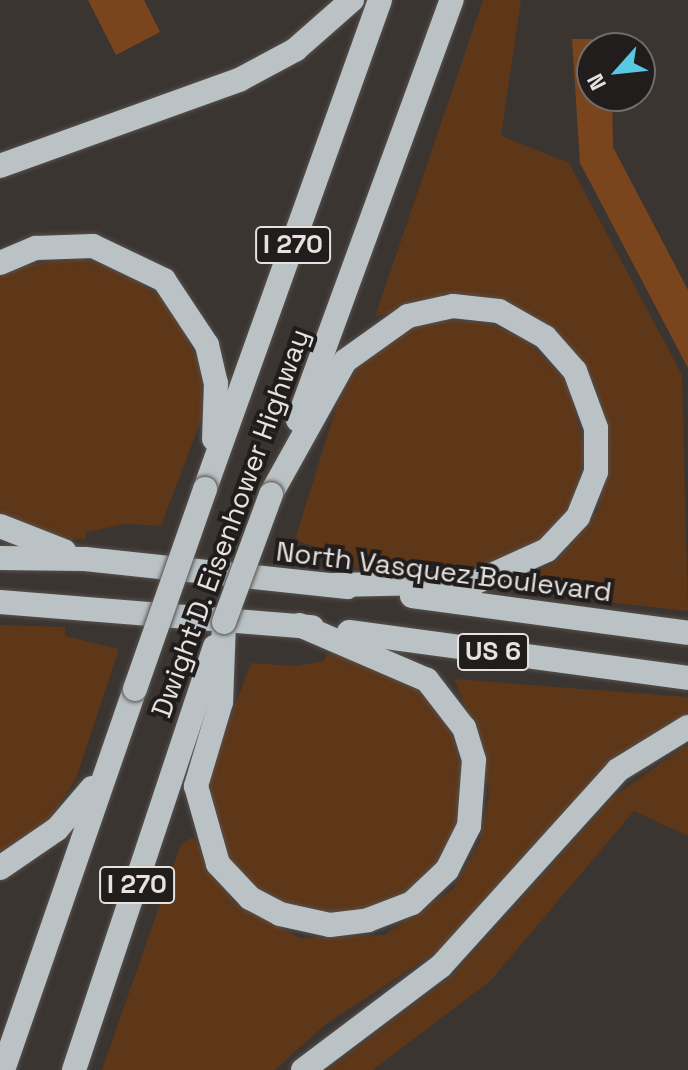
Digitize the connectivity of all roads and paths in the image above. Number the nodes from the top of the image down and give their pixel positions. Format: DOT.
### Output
graph roads {
  1 [pos="352,0"];
  2 [pos="380,0"];
  3 [pos="452,0"];
  4 [pos="0,166"];
  5 [pos="0,263"];
  6 [pos="205,489"];
  7 [pos="271,494"];
  8 [pos="0,526"];
  9 [pos="0,558"];
  10 [pos="85,559"];
  11 [pos="334,585"];
  12 [pos="0,602"];
  13 [pos="38,603"];
  14 [pos="0,609"];
  15 [pos="299,625"];
  16 [pos="688,633"];
  17 [pos="688,678"];
  18 [pos="209,700"];
  19 [pos="688,727"];
  20 [pos="105,770"];
  21 [pos="0,868"];
  22 [pos="3,1070"];
  23 [pos="74,1070"];
  24 [pos="303,1070"];
  1 -- 4 [label="highway"];
  2 -- 6 [label="highway, Dwight D. Eisenhower Highway / I 270"];
  3 -- 7 [label="highway, Dwight D. Eisenhower Highway / I 270"];
  5 -- 6 [label="highway"];
  6 -- 20 [label="highway, Dwight D. Eisenhower Highway / I 270, bridge"];
  7 -- 11 [label="highway"];
  7 -- 18 [label="highway, Dwight D. Eisenhower Highway / I 270, bridge"];
  8 -- 10 [label="highway"];
  9 -- 10 [label="highway, North Vasquez Boulevard / US 6"];
  10 -- 11 [label="highway, North Vasquez Boulevard / US 6"];
  11 -- 16 [label="highway, North Vasquez Boulevard / US 6"];
  12 -- 13 [label="highway, US 6"];
  13 -- 14 [label="highway"];
  13 -- 15 [label="highway, US 6"];
  15 -- 17 [label="highway, US 6"];
  15 -- 18 [label="highway"];
  18 -- 23 [label="highway, Dwight D. Eisenhower Highway / I 270"];
  19 -- 24 [label="highway"];
  20 -- 21 [label="highway"];
  20 -- 22 [label="highway, Dwight D. Eisenhower Highway / I 270"];
}
